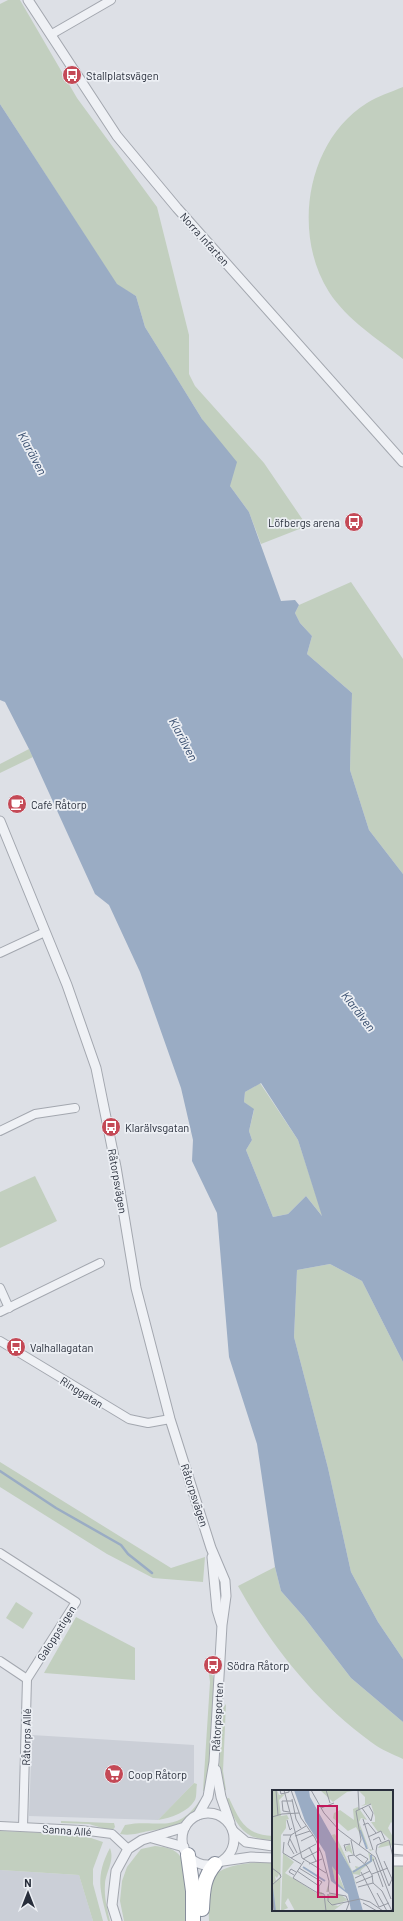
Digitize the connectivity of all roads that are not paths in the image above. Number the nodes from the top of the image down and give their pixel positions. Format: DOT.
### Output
graph roads {
  1 [pos="28,0"];
  2 [pos="111,0"];
  3 [pos="52,34"];
  4 [pos="403,462"];
  5 [pos="0,821"];
  6 [pos="45,932"];
  7 [pos="0,953"];
  8 [pos="75,1108"];
  9 [pos="0,1131"];
  10 [pos="100,1263"];
  11 [pos="0,1288"];
  12 [pos="9,1308"];
  13 [pos="0,1312"];
  14 [pos="0,1341"];
  15 [pos="170,1419"];
  16 [pos="211,1548"];
  17 [pos="0,1553"];
  18 [pos="0,1661"];
  19 [pos="27,1678"];
  20 [pos="214,1762"];
  21 [pos="198,1815"];
  22 [pos="0,1826"];
  23 [pos="24,1827"];
  24 [pos="185,1827"];
  25 [pos="232,1827"];
  26 [pos="152,1838"];
  27 [pos="272,1846"];
  28 [pos="128,1848"];
  29 [pos="393,1849"];
  30 [pos="403,1850"];
  31 [pos="186,1851"];
  32 [pos="272,1858"];
  33 [pos="219,1862"];
  34 [pos="117,1921"];
  35 [pos="193,1921"];
  36 [pos="202,1921"];
  1 -- 3 [label="street, Norra Infarten"];
  2 -- 3 [label="street"];
  3 -- 4 [label="street, Norra Infarten"];
  5 -- 6 [label="street, Råtorpsvägen"];
  6 -- 7 [label="street"];
  6 -- 15 [label="street, Råtorpsvägen"];
  8 -- 9 [label="street"];
  10 -- 12 [label="street"];
  11 -- 12 [label="street"];
  12 -- 13 [label="street"];
  14 -- 15 [label="street, Ringgatan"];
  15 -- 16 [label="street, Råtorpsvägen"];
  16 -- 20 [label="street, Råtorpsporten"];
  17 -- 19 [label="street, Galoppstigen"];
  18 -- 19 [label="street"];
  19 -- 23 [label="street, Råtorps Allé"];
  20 -- 21 [label="street, Råtorpsporten"];
  20 -- 25 [label="street, Råtorpsporten"];
  21 -- 24 [label="street"];
  21 -- 25 [label="street"];
  22 -- 23 [label="street, Sanna Allé"];
  23 -- 28 [label="street, Sanna Allé"];
  24 -- 26 [label="street"];
  24 -- 31 [label="street"];
  25 -- 27 [label="street"];
  25 -- 33 [label="street"];
  26 -- 28 [label="street"];
  26 -- 31 [label="street"];
  28 -- 34 [label="street"];
  29 -- 30 [label="street"];
  31 -- 33 [label="street"];
  31 -- 35 [label="highway"];
  32 -- 33 [label="street"];
  33 -- 36 [label="highway"];
}
